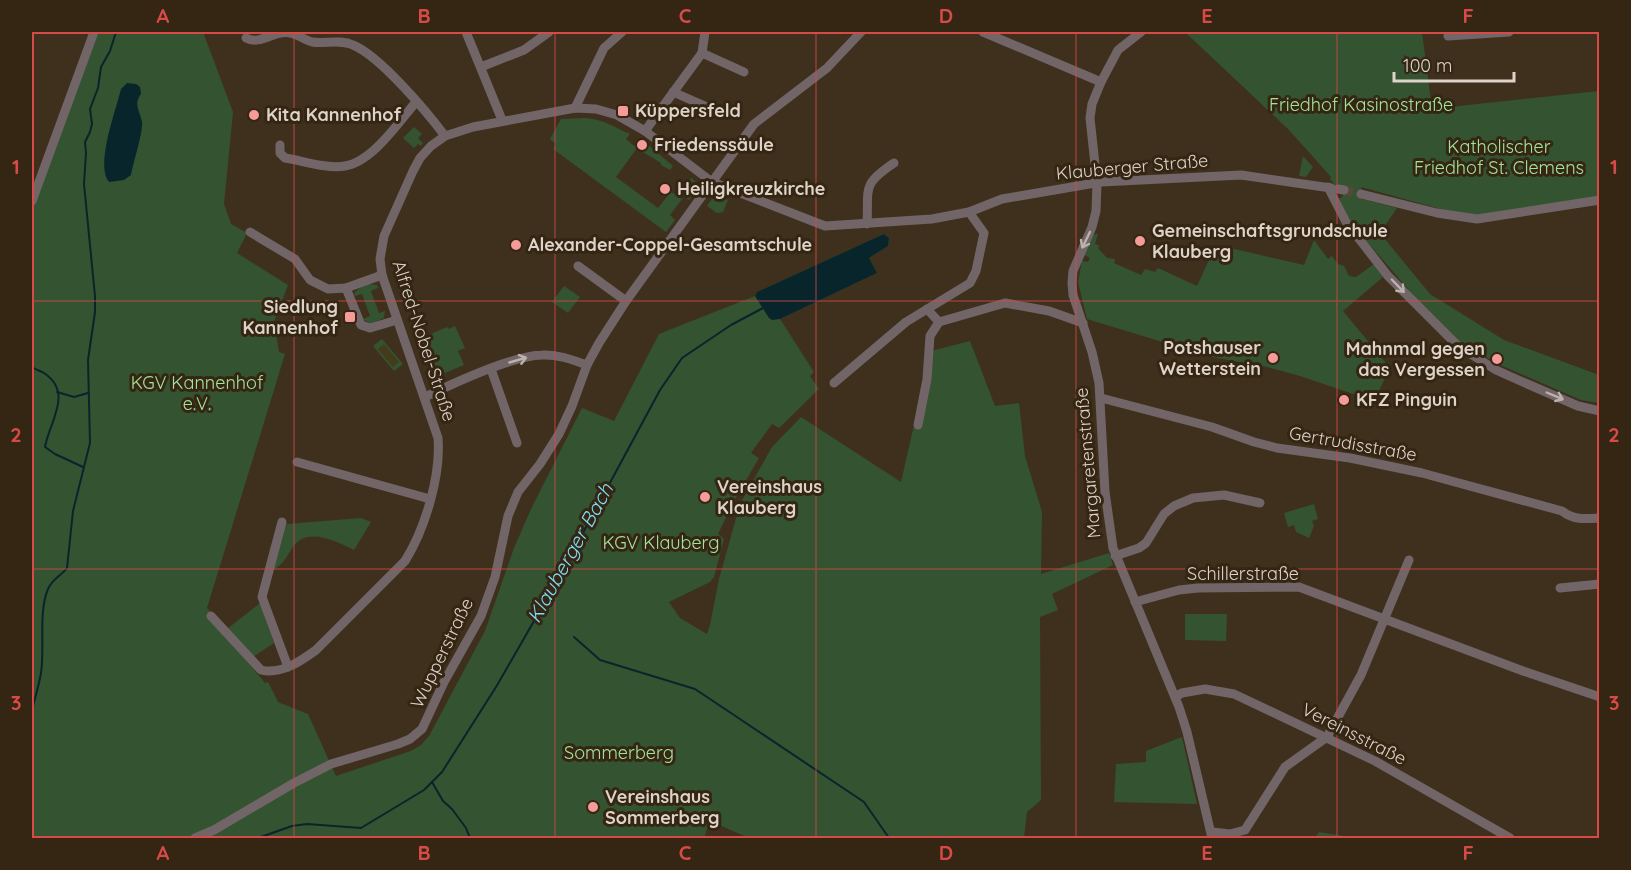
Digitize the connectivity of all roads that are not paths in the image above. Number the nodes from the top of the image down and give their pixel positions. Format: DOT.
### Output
graph roads {
  1 [pos="94,32"];
  2 [pos="466,32"];
  3 [pos="549,32"];
  4 [pos="622,32"];
  5 [pos="705,32"];
  6 [pos="861,32"];
  7 [pos="983,32"];
  8 [pos="1141,32"];
  9 [pos="1509,32"];
  10 [pos="1448,36"];
  11 [pos="246,38"];
  12 [pos="702,53"];
  13 [pos="481,68"];
  14 [pos="744,72"];
  15 [pos="1101,82"];
  16 [pos="673,92"];
  17 [pos="416,102"];
  18 [pos="575,108"];
  19 [pos="714,110"];
  20 [pos="502,120"];
  21 [pos="645,131"];
  22 [pos="445,136"];
  23 [pos="280,145"];
  24 [pos="894,163"];
  25 [pos="712,182"];
  26 [pos="1097,183"];
  27 [pos="1362,194"];
  28 [pos="32,201"];
  29 [pos="1599,201"];
  30 [pos="969,212"];
  31 [pos="867,224"];
  32 [pos="250,232"];
  33 [pos="578,266"];
  34 [pos="382,276"];
  35 [pos="346,288"];
  36 [pos="626,301"];
  37 [pos="927,309"];
  38 [pos="398,320"];
  39 [pos="939,322"];
  40 [pos="1083,323"];
  41 [pos="587,365"];
  42 [pos="491,369"];
  43 [pos="834,383"];
  44 [pos="425,397"];
  45 [pos="1101,398"];
  46 [pos="1599,411"];
  47 [pos="918,424"];
  48 [pos="517,443"];
  49 [pos="297,462"];
  50 [pos="430,499"];
  51 [pos="1260,503"];
  52 [pos="1599,518"];
  53 [pos="282,522"];
  54 [pos="1114,552"];
  55 [pos="1409,560"];
  56 [pos="1599,584"];
  57 [pos="1560,588"];
  58 [pos="1135,602"];
  59 [pos="212,616"];
  60 [pos="1384,620"];
  61 [pos="288,667"];
  62 [pos="1175,697"];
  63 [pos="1599,697"];
  64 [pos="1327,737"];
  65 [pos="1212,835"];
  66 [pos="195,838"];
  67 [pos="1510,838"];
  1 -- 28 [label="street"];
  2 -- 13 [label="street"];
  3 -- 13 [label="street"];
  4 -- 18 [label="street"];
  5 -- 12 [label="street"];
  6 -- 25 [label="street, Wupperstraße"];
  7 -- 15 [label="street"];
  8 -- 15 [label="street, Margaretenstraße"];
  9 -- 10 [label="street"];
  11 -- 17 [label="street"];
  12 -- 14 [label="street"];
  12 -- 16 [label="street"];
  13 -- 20 [label="street"];
  15 -- 26 [label="street, Margaretenstraße"];
  16 -- 19 [label="street"];
  16 -- 21 [label="street"];
  17 -- 22 [label="street"];
  17 -- 23 [label="street"];
  18 -- 20 [label="street, Alfred-Nobel-Straße"];
  18 -- 21 [label="street, Alfred-Nobel-Straße"];
  20 -- 22 [label="street, Alfred-Nobel-Straße"];
  21 -- 25 [label="street, Alfred-Nobel-Straße"];
  22 -- 34 [label="street, Alfred-Nobel-Straße"];
  24 -- 31 [label="street"];
  25 -- 31 [label="street, Klauberger Straße"];
  25 -- 36 [label="street, Wupperstraße"];
  26 -- 30 [label="street, Klauberger Straße"];
  26 -- 40 [label="street, Margaretenstraße, one-way"];
  26 -- 46 [label="street, Klauberger Straße, one-way"];
  27 -- 29 [label="street"];
  30 -- 31 [label="street, Klauberger Straße"];
  30 -- 37 [label="street"];
  32 -- 35 [label="street"];
  33 -- 36 [label="street"];
  34 -- 35 [label="street"];
  34 -- 38 [label="street, Alfred-Nobel-Straße"];
  35 -- 38 [label="street"];
  36 -- 41 [label="street, Wupperstraße"];
  37 -- 39 [label="street"];
  37 -- 43 [label="street"];
  38 -- 44 [label="street, Alfred-Nobel-Straße"];
  39 -- 40 [label="street"];
  39 -- 47 [label="street"];
  40 -- 45 [label="street, Margaretenstraße"];
  42 -- 41 [label="street, one-way"];
  41 -- 66 [label="street, Wupperstraße"];
  42 -- 44 [label="street"];
  42 -- 48 [label="street"];
  44 -- 50 [label="street, Alfred-Nobel-Straße"];
  45 -- 52 [label="street, Gertrudisstraße"];
  45 -- 54 [label="street, Margaretenstraße"];
  49 -- 50 [label="street"];
  50 -- 61 [label="street, Alfred-Nobel-Straße"];
  51 -- 54 [label="street"];
  53 -- 61 [label="street"];
  54 -- 58 [label="street, Margaretenstraße"];
  55 -- 60 [label="street"];
  56 -- 57 [label="street"];
  58 -- 60 [label="street, Schillerstraße"];
  58 -- 62 [label="street, Margaretenstraße"];
  59 -- 61 [label="street, Alfred-Nobel-Straße"];
  60 -- 63 [label="street, Schillerstraße"];
  60 -- 64 [label="street"];
  62 -- 64 [label="street, Vereinsstraße"];
  62 -- 65 [label="street, Margaretenstraße"];
  64 -- 65 [label="street"];
  64 -- 67 [label="street, Vereinsstraße"];
}
